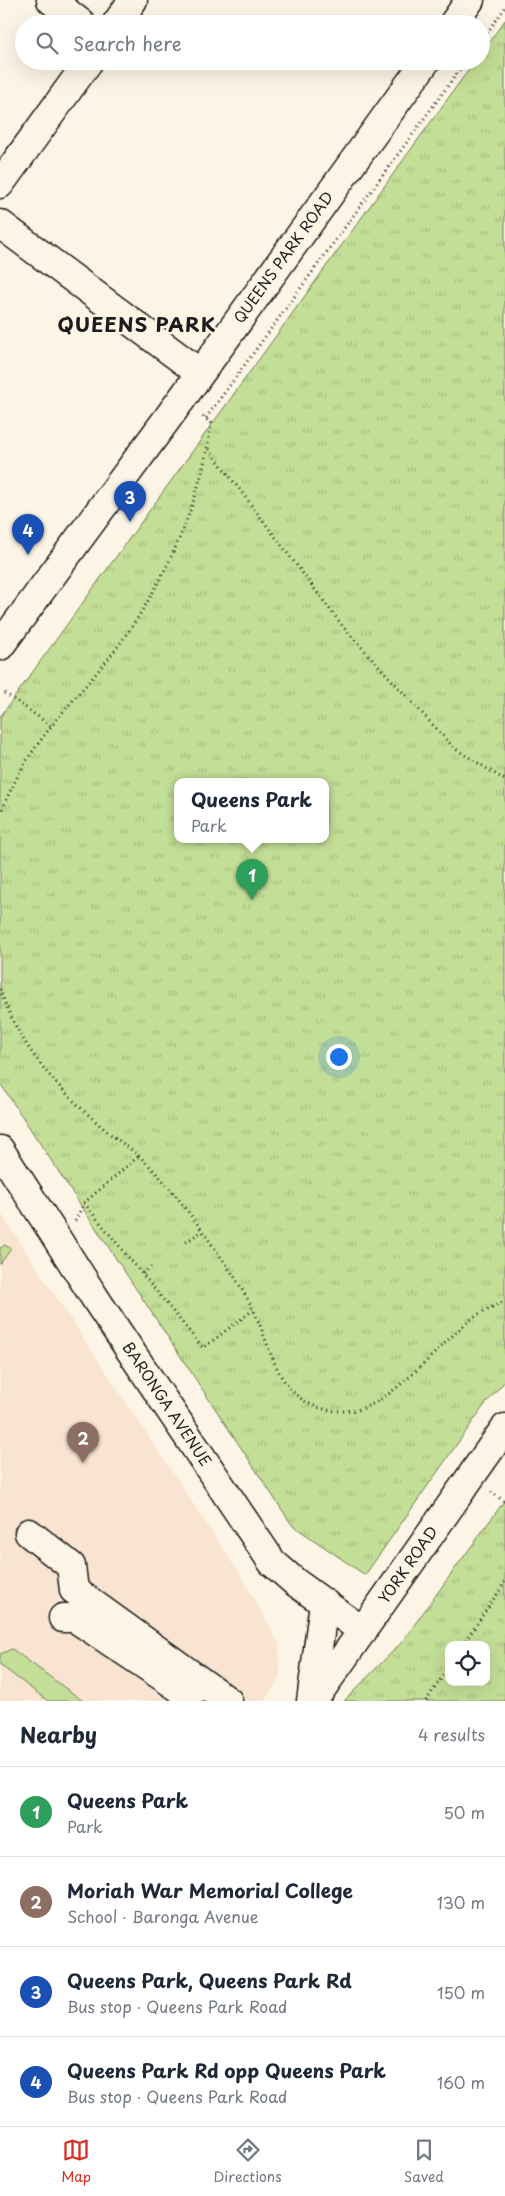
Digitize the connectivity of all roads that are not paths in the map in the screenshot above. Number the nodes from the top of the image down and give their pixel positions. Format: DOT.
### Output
graph roads {
  1 [pos="51,0"];
  2 [pos="133,0"];
  3 [pos="470,0"];
  4 [pos="70,15"];
  5 [pos="122,15"];
  6 [pos="459,15"];
  7 [pos="82,70"];
  8 [pos="420,70"];
  9 [pos="0,184"];
  10 [pos="1,228"];
  11 [pos="200,374"];
  12 [pos="0,646"];
  13 [pos="0,1150"];
  14 [pos="505,1428"];
  15 [pos="29,1533"];
  16 [pos="324,1603"];
  17 [pos="63,1618"];
  18 [pos="363,1631"];
  19 [pos="185,1701"];
  20 [pos="228,1701"];
  21 [pos="312,1701"];
  1 -- 4 [label="street"];
  2 -- 5 [label="street"];
  3 -- 6 [label="street"];
  7 -- 9 [label="street"];
  8 -- 11 [label="street, QUEENS PARK ROAD"];
  10 -- 11 [label="street"];
  11 -- 12 [label="street, QUEENS PARK ROAD"];
  13 -- 16 [label="street, BARONGA AVENUE"];
  14 -- 18 [label="street, YORK ROAD"];
  15 -- 20 [label="street"];
  16 -- 18 [label="street, BARONGA AVENUE"];
  16 -- 21 [label="street"];
  17 -- 19 [label="street"];
  18 -- 21 [label="street, YORK ROAD"];
}
